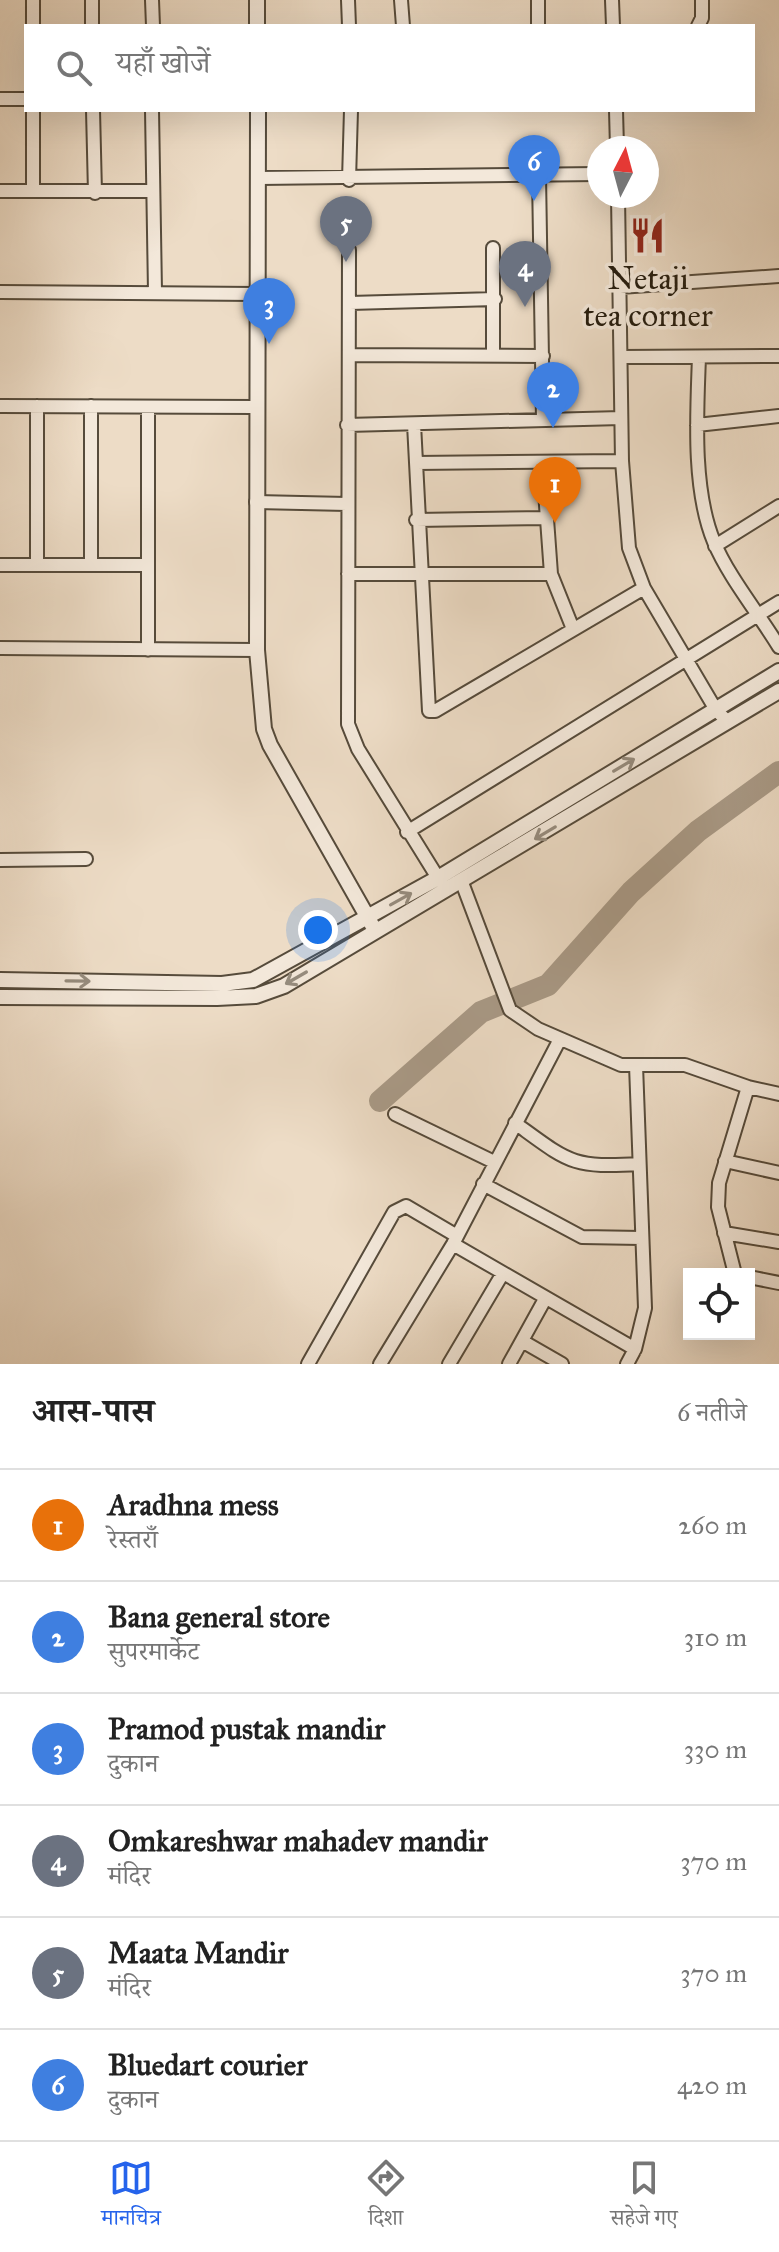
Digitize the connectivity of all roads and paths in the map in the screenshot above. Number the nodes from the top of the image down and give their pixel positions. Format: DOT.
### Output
graph roads {
  1 [pos="33,0"];
  2 [pos="92,0"];
  3 [pos="152,0"];
  4 [pos="257,0"];
  5 [pos="348,0"];
  6 [pos="401,0"];
  7 [pos="538,0"];
  8 [pos="612,0"];
  9 [pos="702,0"];
  10 [pos="33,24"];
  11 [pos="92,24"];
  12 [pos="153,24"];
  13 [pos="257,24"];
  14 [pos="349,24"];
  15 [pos="403,24"];
  16 [pos="538,24"];
  17 [pos="613,24"];
  18 [pos="699,24"];
  19 [pos="0,99"];
  20 [pos="24,99"];
  21 [pos="33,112"];
  22 [pos="93,112"];
  23 [pos="152,112"];
  24 [pos="258,112"];
  25 [pos="351,112"];
  26 [pos="616,112"];
  27 [pos="617,136"];
  28 [pos="587,174"];
  29 [pos="539,176"];
  30 [pos="259,178"];
  31 [pos="349,180"];
  32 [pos="0,191"];
  33 [pos="33,191"];
  34 [pos="151,191"];
  35 [pos="95,193"];
  36 [pos="618,208"];
  37 [pos="493,248"];
  38 [pos="349,250"];
  39 [pos="779,276"];
  40 [pos="620,287"];
  41 [pos="0,292"];
  42 [pos="155,292"];
  43 [pos="258,294"];
  44 [pos="495,299"];
  45 [pos="350,303"];
  46 [pos="493,353"];
  47 [pos="349,355"];
  48 [pos="543,356"];
  49 [pos="779,356"];
  50 [pos="622,357"];
  51 [pos="699,357"];
  52 [pos="0,406"];
  53 [pos="37,406"];
  54 [pos="91,406"];
  55 [pos="148,407"];
  56 [pos="255,407"];
  57 [pos="779,416"];
  58 [pos="621,418"];
  59 [pos="543,420"];
  60 [pos="414,424"];
  61 [pos="347,425"];
  62 [pos="697,425"];
  63 [pos="622,461"];
  64 [pos="416,463"];
  65 [pos="543,464"];
  66 [pos="256,502"];
  67 [pos="347,504"];
  68 [pos="779,506"];
  69 [pos="546,518"];
  70 [pos="416,520"];
  71 [pos="715,546"];
  72 [pos="0,565"];
  73 [pos="37,565"];
  74 [pos="91,565"];
  75 [pos="148,565"];
  76 [pos="348,574"];
  77 [pos="551,574"];
  78 [pos="420,576"];
  79 [pos="644,588"];
  80 [pos="779,602"];
  81 [pos="759,613"];
  82 [pos="573,629"];
  83 [pos="779,647"];
  84 [pos="0,648"];
  85 [pos="148,650"];
  86 [pos="257,650"];
  87 [pos="687,658"];
  88 [pos="779,671"];
  89 [pos="779,691"];
  90 [pos="716,710"];
  91 [pos="728,722"];
  92 [pos="407,832"];
  93 [pos="86,859"];
  94 [pos="0,860"];
  95 [pos="438,878"];
  96 [pos="461,880"];
  97 [pos="366,918"];
  98 [pos="377,931"];
  99 [pos="0,980"];
  100 [pos="0,997"];
  101 [pos="560,1039"];
  102 [pos="636,1065"];
  103 [pos="748,1087"];
  104 [pos="779,1094"];
  105 [pos="395,1114"];
  106 [pos="515,1123"];
  107 [pos="725,1161"];
  108 [pos="494,1162"];
  109 [pos="639,1164"];
  110 [pos="779,1173"];
  111 [pos="483,1184"];
  112 [pos="724,1233"];
  113 [pos="641,1238"];
  114 [pos="455,1240"];
  115 [pos="779,1242"];
  116 [pos="733,1268"];
  117 [pos="503,1273"];
  118 [pos="755,1278"];
  119 [pos="779,1283"];
  120 [pos="545,1299"];
  121 [pos="522,1341"];
  122 [pos="635,1349"];
  123 [pos="308,1364"];
  124 [pos="380,1364"];
  125 [pos="449,1364"];
  126 [pos="509,1364"];
  127 [pos="562,1364"];
  128 [pos="627,1364"];
  1 -- 10 [label="street"];
  2 -- 11 [label="street"];
  3 -- 12 [label="street"];
  4 -- 13 [label="street"];
  5 -- 14 [label="street"];
  6 -- 15 [label="street"];
  7 -- 16 [label="street"];
  8 -- 17 [label="street"];
  9 -- 18 [label="street"];
  19 -- 20 [label="street"];
  21 -- 33 [label="street"];
  22 -- 35 [label="street"];
  23 -- 34 [label="street"];
  24 -- 30 [label="street"];
  25 -- 31 [label="street"];
  26 -- 27 [label="street"];
  28 -- 29 [label="street"];
  29 -- 31 [label="street"];
  29 -- 48 [label="street"];
  30 -- 31 [label="street"];
  30 -- 43 [label="street"];
  32 -- 33 [label="street"];
  33 -- 35 [label="street"];
  34 -- 35 [label="street"];
  34 -- 42 [label="street"];
  36 -- 40 [label="street"];
  37 -- 44 [label="street"];
  38 -- 45 [label="street"];
  39 -- 40 [label="street"];
  40 -- 50 [label="street"];
  41 -- 42 [label="street"];
  42 -- 43 [label="street"];
  43 -- 56 [label="street"];
  44 -- 45 [label="street"];
  44 -- 46 [label="street"];
  45 -- 47 [label="street"];
  46 -- 47 [label="street"];
  46 -- 48 [label="street"];
  47 -- 61 [label="street"];
  48 -- 59 [label="street"];
  49 -- 51 [label="street"];
  50 -- 51 [label="street"];
  50 -- 58 [label="street"];
  51 -- 62 [label="street"];
  52 -- 53 [label="street"];
  53 -- 54 [label="street"];
  53 -- 73 [label="street"];
  54 -- 55 [label="street"];
  54 -- 74 [label="street"];
  55 -- 56 [label="street"];
  55 -- 75 [label="street"];
  56 -- 66 [label="street"];
  57 -- 62 [label="street"];
  58 -- 59 [label="street"];
  58 -- 63 [label="street"];
  59 -- 60 [label="street"];
  60 -- 61 [label="street"];
  60 -- 64 [label="street"];
  61 -- 67 [label="street"];
  62 -- 71 [label="street"];
  63 -- 65 [label="street"];
  63 -- 79 [label="street"];
  64 -- 65 [label="street"];
  64 -- 70 [label="street"];
  65 -- 69 [label="street"];
  66 -- 67 [label="street"];
  66 -- 86 [label="street"];
  67 -- 76 [label="street"];
  68 -- 71 [label="street"];
  69 -- 70 [label="street"];
  69 -- 77 [label="street"];
  70 -- 78 [label="street"];
  71 -- 81 [label="street"];
  72 -- 73 [label="street"];
  73 -- 74 [label="street"];
  74 -- 75 [label="street"];
  75 -- 85 [label="street"];
  76 -- 78 [label="street"];
  76 -- 92 [label="street"];
  77 -- 78 [label="street"];
  77 -- 82 [label="street"];
  78 -- 82 [label="street"];
  79 -- 82 [label="street"];
  79 -- 87 [label="street"];
  80 -- 81 [label="street"];
  81 -- 83 [label="street"];
  81 -- 87 [label="street"];
  84 -- 85 [label="street"];
  85 -- 86 [label="street"];
  86 -- 97 [label="street"];
  87 -- 90 [label="street"];
  87 -- 92 [label="street"];
  88 -- 90 [label="street"];
  89 -- 91 [label="street"];
  90 -- 91 [label="street"];
  95 -- 90 [label="street, one-way"];
  91 -- 96 [label="street, one-way"];
  92 -- 95 [label="street"];
  93 -- 94 [label="street"];
  97 -- 95 [label="street, one-way"];
  96 -- 98 [label="street"];
  96 -- 101 [label="street"];
  97 -- 98 [label="street"];
  99 -- 97 [label="street, one-way"];
  98 -- 100 [label="street, one-way"];
  101 -- 102 [label="street"];
  101 -- 106 [label="street"];
  102 -- 103 [label="street"];
  102 -- 109 [label="street"];
  103 -- 104 [label="street"];
  103 -- 107 [label="street"];
  105 -- 108 [label="street"];
  106 -- 108 [label="street"];
  106 -- 109 [label="street"];
  107 -- 110 [label="street"];
  107 -- 112 [label="street"];
  108 -- 111 [label="street"];
  109 -- 113 [label="street"];
  111 -- 113 [label="street"];
  111 -- 114 [label="street"];
  112 -- 115 [label="street"];
  112 -- 116 [label="street"];
  113 -- 122 [label="street"];
  114 -- 117 [label="street"];
  114 -- 123 [label="street"];
  114 -- 124 [label="street"];
  117 -- 120 [label="street"];
  117 -- 125 [label="street"];
  118 -- 119 [label="street"];
  120 -- 121 [label="street"];
  120 -- 122 [label="street"];
  121 -- 126 [label="street"];
  121 -- 127 [label="street"];
  122 -- 128 [label="street"];
}
